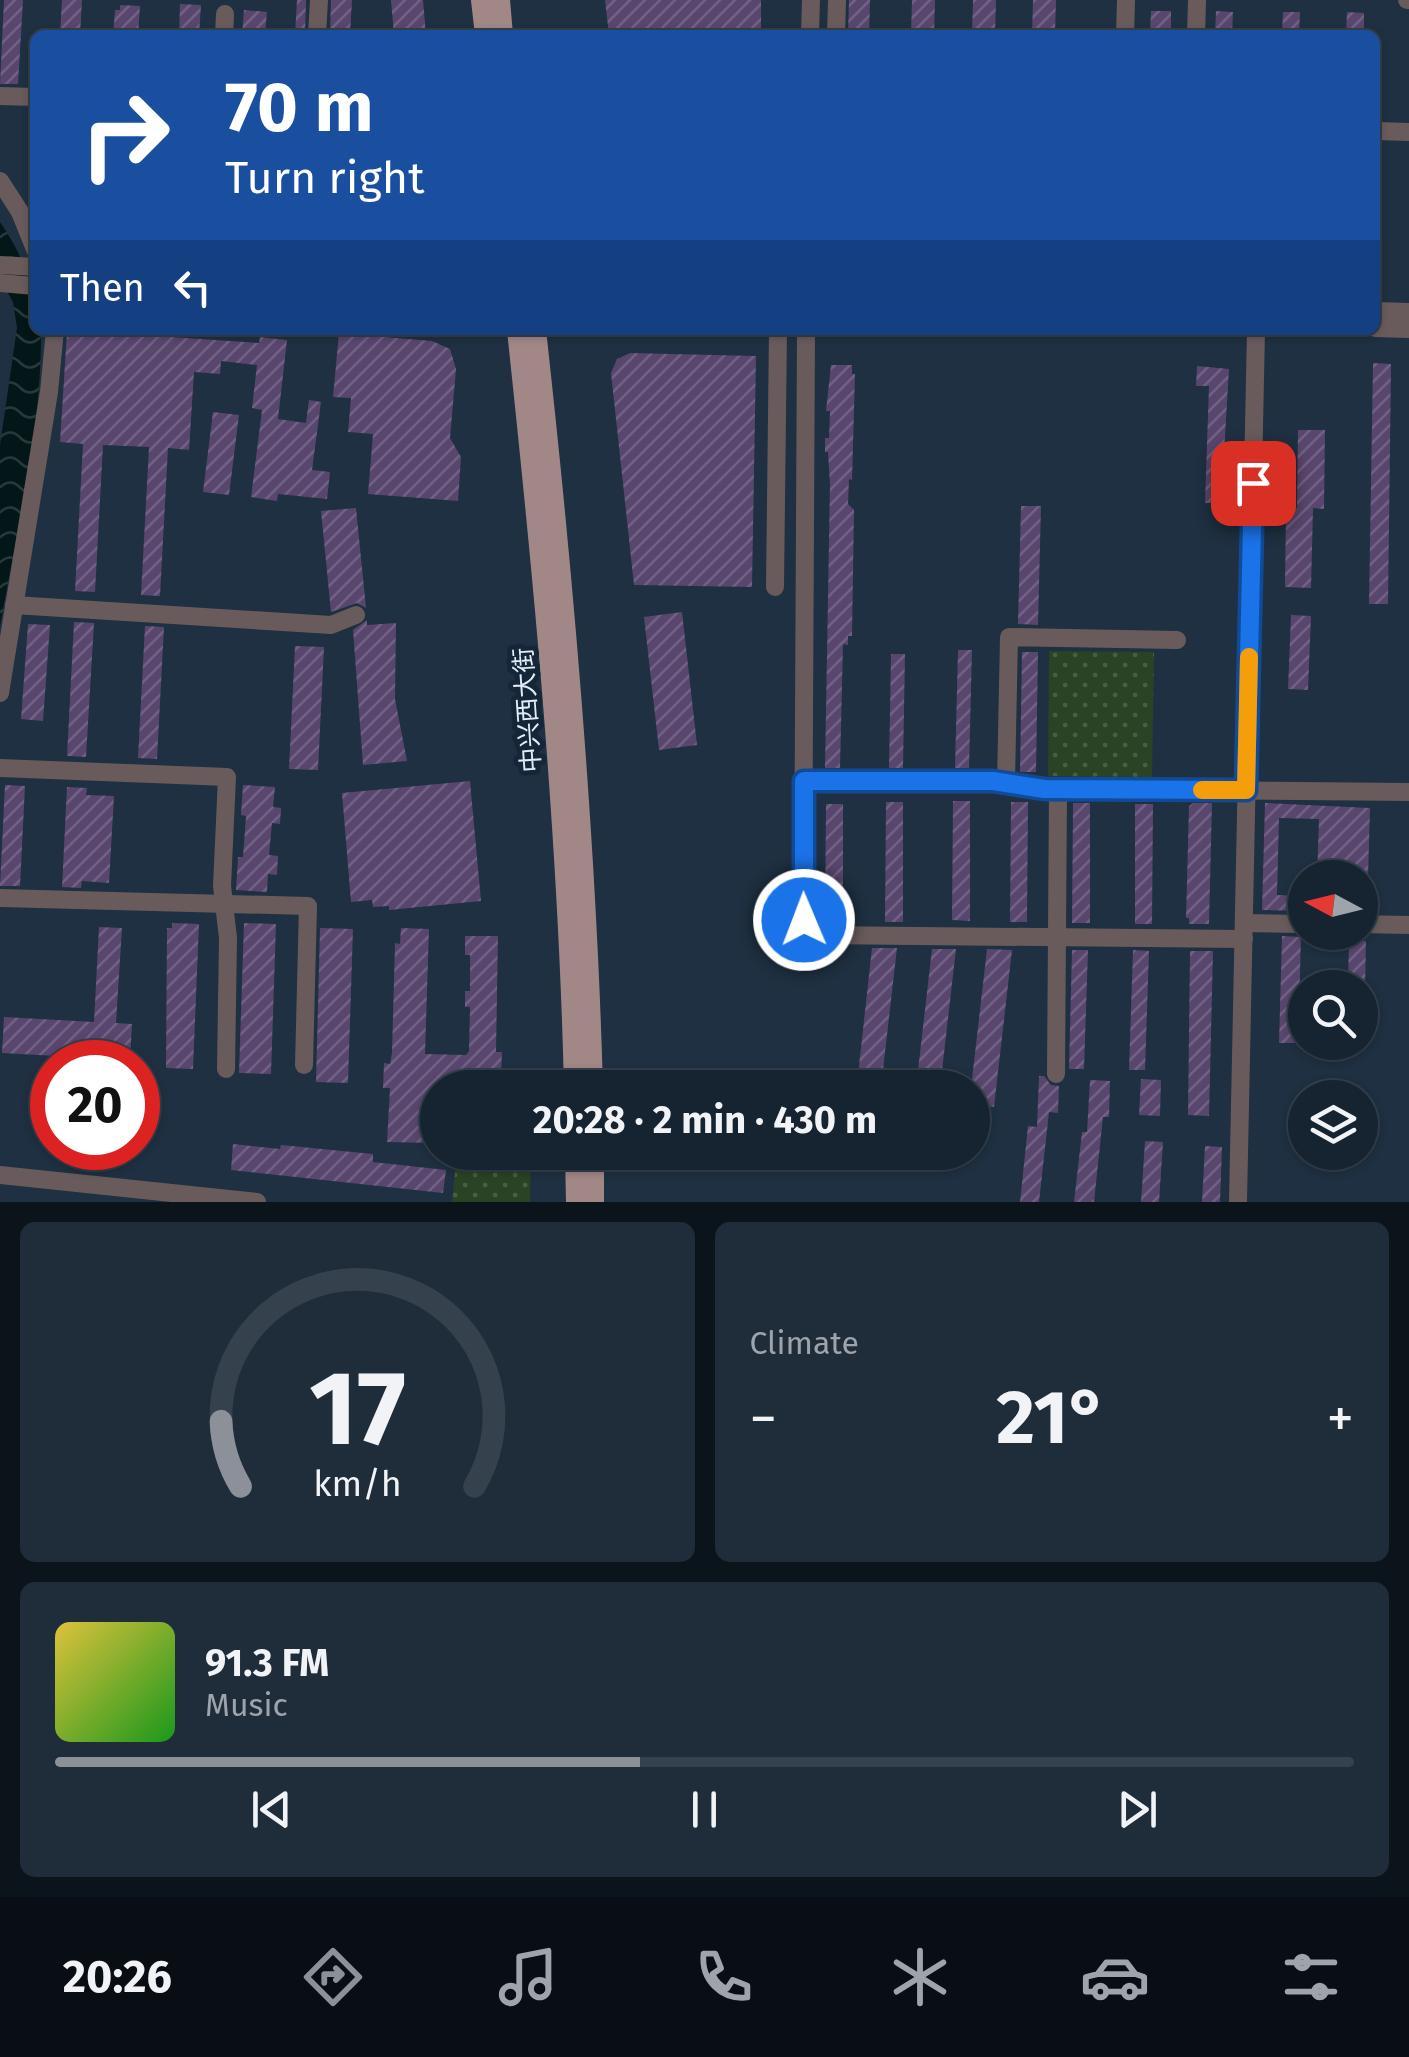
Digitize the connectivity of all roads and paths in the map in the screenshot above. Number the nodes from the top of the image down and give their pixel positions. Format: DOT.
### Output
graph roads {
  1 [pos="319,0"];
  2 [pos="482,0"];
  3 [pos="499,0"];
  4 [pos="811,0"];
  5 [pos="837,0"];
  6 [pos="1126,0"];
  7 [pos="1197,0"];
  8 [pos="225,14"];
  9 [pos="224,30"];
  10 [pos="317,30"];
  11 [pos="485,30"];
  12 [pos="502,30"];
  13 [pos="810,30"];
  14 [pos="836,30"];
  15 [pos="1126,30"];
  16 [pos="1196,30"];
  17 [pos="0,96"];
  18 [pos="30,98"];
  19 [pos="1380,131"];
  20 [pos="1409,132"];
  21 [pos="0,181"];
  22 [pos="30,250"];
  23 [pos="30,261"];
  24 [pos="0,265"];
  25 [pos="0,283"];
  26 [pos="30,286"];
  27 [pos="1380,311"];
  28 [pos="1409,312"];
  29 [pos="1380,328"];
  30 [pos="1409,329"];
  31 [pos="55,335"];
  32 [pos="519,335"];
  33 [pos="536,335"];
  34 [pos="778,335"];
  35 [pos="806,335"];
  36 [pos="1256,335"];
  37 [pos="774,587"];
  38 [pos="14,606"];
  39 [pos="356,616"];
  40 [pos="1176,640"];
  41 [pos="0,693"];
  42 [pos="0,768"];
  43 [pos="804,781"];
  44 [pos="1006,782"];
  45 [pos="1058,789"];
  46 [pos="1246,790"];
  47 [pos="1409,792"];
  48 [pos="0,898"];
  49 [pos="224,904"];
  50 [pos="1378,924"];
  51 [pos="1409,924"];
  52 [pos="1288,926"];
  53 [pos="1244,931"];
  54 [pos="1057,937"];
  55 [pos="304,1066"];
  56 [pos="226,1069"];
  57 [pos="574,1070"];
  58 [pos="591,1070"];
  59 [pos="1056,1074"];
  60 [pos="576,1170"];
  61 [pos="593,1170"];
  62 [pos="0,1175"];
  63 [pos="257,1202"];
  64 [pos="577,1202"];
  65 [pos="594,1202"];
  66 [pos="1238,1202"];
  1 -- 10 [label="street"];
  2 -- 11 [label="main road"];
  3 -- 12 [label="main road"];
  4 -- 13 [label="street"];
  5 -- 14 [label="street"];
  6 -- 15 [label="street"];
  7 -- 16 [label="street"];
  8 -- 9 [label="street"];
  17 -- 18 [label="street"];
  19 -- 20 [label="street"];
  21 -- 22 [label="street"];
  23 -- 24 [label="street"];
  25 -- 26 [label="street"];
  27 -- 28 [label="street"];
  29 -- 30 [label="street"];
  31 -- 38 [label="street"];
  32 -- 57 [label="main road, 中兴西大街"];
  33 -- 58 [label="main road, 中兴西大街"];
  34 -- 37 [label="street"];
  35 -- 43 [label="street"];
  36 -- 46 [label="street"];
  38 -- 39 [label="street"];
  38 -- 41 [label="street"];
  40 -- 44 [label="street"];
  42 -- 49 [label="street"];
  43 -- 44 [label="street"];
  43 -- 54 [label="street"];
  44 -- 45 [label="street"];
  45 -- 46 [label="street"];
  45 -- 54 [label="street"];
  46 -- 47 [label="street"];
  46 -- 53 [label="street"];
  48 -- 49 [label="street"];
  49 -- 55 [label="street"];
  49 -- 56 [label="street"];
  50 -- 51 [label="street"];
  52 -- 53 [label="street"];
  53 -- 54 [label="street"];
  53 -- 66 [label="street"];
  54 -- 59 [label="street"];
  60 -- 64 [label="main road"];
  61 -- 65 [label="main road"];
  62 -- 63 [label="street"];
}
